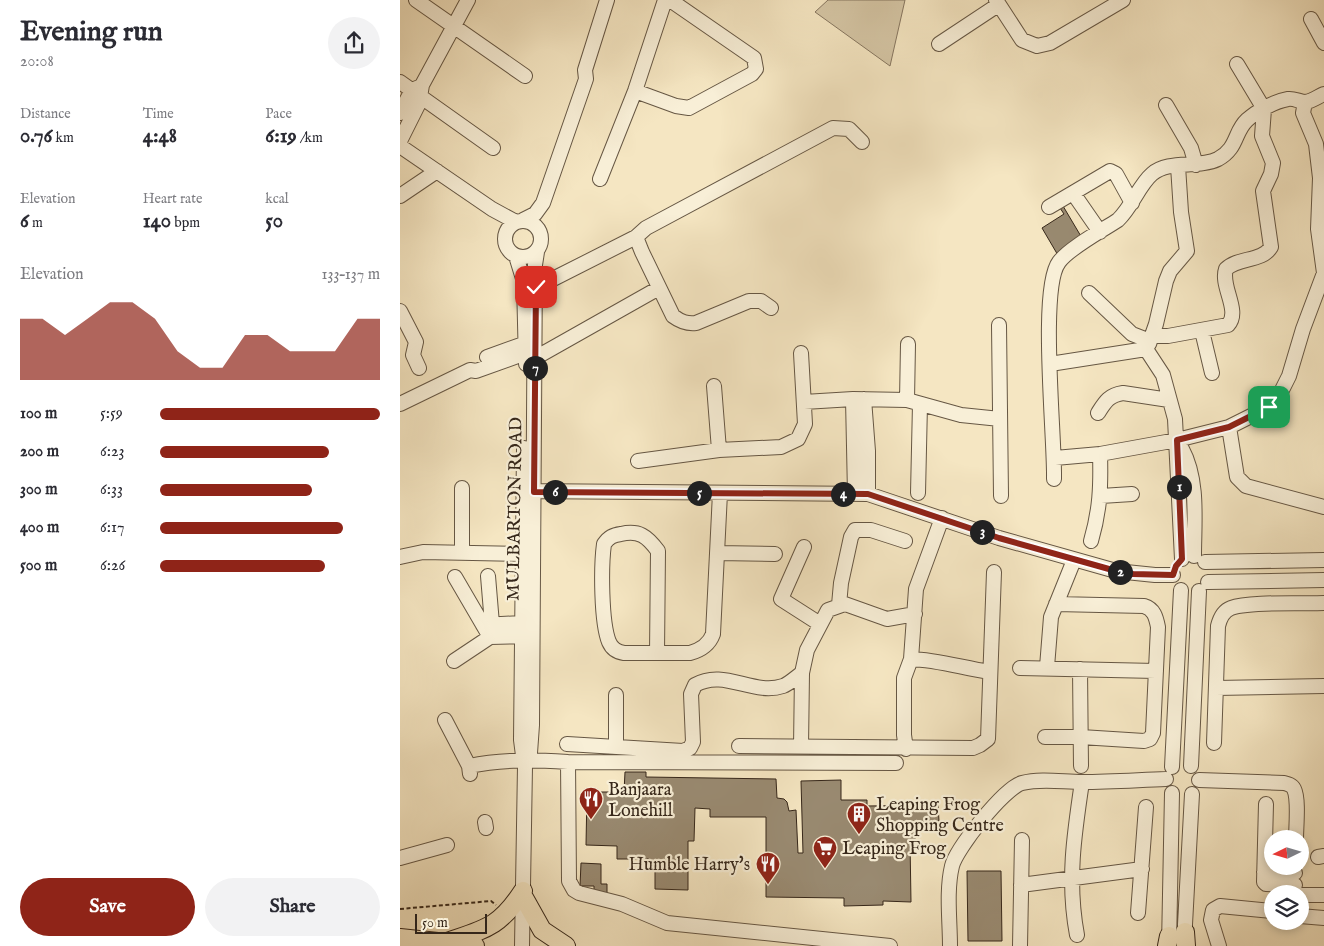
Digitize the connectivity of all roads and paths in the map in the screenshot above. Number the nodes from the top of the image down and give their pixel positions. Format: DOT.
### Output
graph roads {
  1 [pos="416,0"];
  2 [pos="468,0"];
  3 [pos="607,0"];
  4 [pos="616,0"];
  5 [pos="665,0"];
  6 [pos="670,0"];
  7 [pos="1123,0"];
  8 [pos="997,2"];
  9 [pos="1311,19"];
  10 [pos="454,24"];
  11 [pos="1324,43"];
  12 [pos="939,44"];
  13 [pos="1237,64"];
  14 [pos="525,76"];
  15 [pos="586,79"];
  16 [pos="400,82"];
  17 [pos="418,90"];
  18 [pos="635,91"];
  19 [pos="1324,94"];
  20 [pos="1306,102"];
  21 [pos="1166,105"];
  22 [pos="1264,109"];
  23 [pos="400,112"];
  24 [pos="400,141"];
  25 [pos="862,142"];
  26 [pos="1320,143"];
  27 [pos="400,146"];
  28 [pos="493,148"];
  29 [pos="1196,165"];
  30 [pos="1178,166"];
  31 [pos="437,171"];
  32 [pos="600,179"];
  33 [pos="1074,193"];
  34 [pos="400,196"];
  35 [pos="542,203"];
  36 [pos="1132,203"];
  37 [pos="1049,207"];
  38 [pos="492,210"];
  39 [pos="520,221"];
  40 [pos="540,232"];
  41 [pos="1100,232"];
  42 [pos="636,237"];
  43 [pos="505,239"];
  44 [pos="537,252"];
  45 [pos="516,256"];
  46 [pos="551,280"];
  47 [pos="659,288"];
  48 [pos="1089,293"];
  49 [pos="772,308"];
  50 [pos="400,311"];
  51 [pos="999,324"];
  52 [pos="1202,331"];
  53 [pos="1149,342"];
  54 [pos="908,344"];
  55 [pos="528,353"];
  56 [pos="801,353"];
  57 [pos="1050,364"];
  58 [pos="419,368"];
  59 [pos="1212,373"];
  60 [pos="714,386"];
  61 [pos="859,399"];
  62 [pos="1169,400"];
  63 [pos="804,402"];
  64 [pos="913,402"];
  65 [pos="400,404"];
  66 [pos="1098,413"];
  67 [pos="1000,419"];
  68 [pos="1229,427"];
  69 [pos="1177,440"];
  70 [pos="719,450"];
  71 [pos="1100,454"];
  72 [pos="1054,458"];
  73 [pos="638,461"];
  74 [pos="1054,479"];
  75 [pos="462,488"];
  76 [pos="529,491"];
  77 [pos="918,492"];
  78 [pos="720,493"];
  79 [pos="862,494"];
  80 [pos="1132,494"];
  81 [pos="1001,496"];
  82 [pos="1101,496"];
  83 [pos="1324,507"];
  84 [pos="942,518"];
  85 [pos="905,541"];
  86 [pos="1091,541"];
  87 [pos="804,547"];
  88 [pos="462,552"];
  89 [pos="717,553"];
  90 [pos="523,554"];
  91 [pos="775,554"];
  92 [pos="400,557"];
  93 [pos="1194,559"];
  94 [pos="1074,560"];
  95 [pos="1324,560"];
  96 [pos="994,572"];
  97 [pos="1173,575"];
  98 [pos="488,576"];
  99 [pos="455,577"];
  100 [pos="1324,580"];
  101 [pos="1203,587"];
  102 [pos="1181,590"];
  103 [pos="1324,603"];
  104 [pos="1056,604"];
  105 [pos="839,605"];
  106 [pos="915,614"];
  107 [pos="820,624"];
  108 [pos="488,629"];
  109 [pos="522,630"];
  110 [pos="657,653"];
  111 [pos="911,659"];
  112 [pos="454,661"];
  113 [pos="1047,667"];
  114 [pos="1020,668"];
  115 [pos="1080,669"];
  116 [pos="1156,671"];
  117 [pos="990,672"];
  118 [pos="802,673"];
  119 [pos="783,686"];
  120 [pos="1324,686"];
  121 [pos="1216,688"];
  122 [pos="616,695"];
  123 [pos="802,695"];
  124 [pos="445,720"];
  125 [pos="1082,737"];
  126 [pos="1045,738"];
  127 [pos="1214,743"];
  128 [pos="567,744"];
  129 [pos="616,746"];
  130 [pos="739,746"];
  131 [pos="801,747"];
  132 [pos="906,749"];
  133 [pos="525,762"];
  134 [pos="568,762"];
  135 [pos="896,763"];
  136 [pos="1081,766"];
  137 [pos="1191,766"];
  138 [pos="1169,773"];
  139 [pos="1199,780"];
  140 [pos="1082,782"];
  141 [pos="1172,793"];
  142 [pos="1192,794"];
  143 [pos="1266,804"];
  144 [pos="1146,807"];
  145 [pos="1296,830"];
  146 [pos="1022,840"];
  147 [pos="447,845"];
  148 [pos="400,858"];
  149 [pos="1142,869"];
  150 [pos="1071,877"];
  151 [pos="1296,883"];
  152 [pos="1021,885"];
  153 [pos="523,894"];
  154 [pos="1324,895"];
  155 [pos="400,909"];
  156 [pos="1264,910"];
  157 [pos="1138,913"];
  158 [pos="506,915"];
  159 [pos="1309,917"];
  160 [pos="1324,918"];
  161 [pos="1076,935"];
  162 [pos="400,938"];
  163 [pos="1177,942"];
  164 [pos="444,943"];
  165 [pos="475,946"];
  166 [pos="522,946"];
  167 [pos="566,946"];
  168 [pos="890,946"];
  169 [pos="950,946"];
  170 [pos="1020,946"];
  171 [pos="1219,946"];
  1 -- 10 [label="street"];
  2 -- 10 [label="street"];
  3 -- 15 [label="street"];
  4 -- 15 [label="street"];
  5 -- 18 [label="street"];
  6 -- 18 [label="street"];
  7 -- 8 [label="street"];
  8 -- 12 [label="street"];
  9 -- 11 [label="street"];
  10 -- 14 [label="street"];
  10 -- 17 [label="street"];
  13 -- 22 [label="street"];
  15 -- 35 [label="street"];
  16 -- 17 [label="street"];
  17 -- 23 [label="street"];
  17 -- 24 [label="street"];
  17 -- 28 [label="street"];
  18 -- 32 [label="street"];
  19 -- 20 [label="street"];
  20 -- 22 [label="street"];
  20 -- 26 [label="street"];
  21 -- 29 [label="street"];
  22 -- 29 [label="street"];
  22 -- 52 [label="street"];
  25 -- 42 [label="street"];
  26 -- 68 [label="street"];
  27 -- 31 [label="street"];
  29 -- 30 [label="street"];
  30 -- 36 [label="street"];
  30 -- 53 [label="street"];
  31 -- 34 [label="street"];
  31 -- 38 [label="street"];
  33 -- 36 [label="street"];
  33 -- 37 [label="street"];
  33 -- 41 [label="street"];
  35 -- 39 [label="street"];
  35 -- 40 [label="street, MULBARTON ROAD"];
  36 -- 41 [label="street"];
  38 -- 39 [label="street"];
  38 -- 43 [label="street, MULBARTON ROAD"];
  39 -- 40 [label="street"];
  39 -- 43 [label="street"];
  40 -- 44 [label="street, MULBARTON ROAD"];
  41 -- 57 [label="street"];
  42 -- 46 [label="street"];
  42 -- 47 [label="street"];
  43 -- 45 [label="street, MULBARTON ROAD"];
  44 -- 45 [label="street"];
  44 -- 55 [label="street, MULBARTON ROAD"];
  45 -- 55 [label="street, MULBARTON ROAD"];
  47 -- 49 [label="street"];
  47 -- 55 [label="street"];
  48 -- 53 [label="street"];
  50 -- 58 [label="street"];
  51 -- 67 [label="street"];
  52 -- 53 [label="street"];
  52 -- 59 [label="street"];
  53 -- 57 [label="street"];
  53 -- 62 [label="street"];
  54 -- 64 [label="street"];
  55 -- 65 [label="street"];
  55 -- 76 [label="street, MULBARTON ROAD"];
  56 -- 63 [label="street"];
  57 -- 72 [label="street"];
  60 -- 70 [label="street"];
  61 -- 63 [label="street"];
  61 -- 64 [label="street"];
  61 -- 79 [label="street"];
  62 -- 66 [label="street"];
  62 -- 69 [label="street"];
  63 -- 70 [label="street"];
  64 -- 67 [label="street"];
  64 -- 77 [label="street"];
  67 -- 81 [label="street"];
  68 -- 69 [label="street"];
  68 -- 83 [label="street"];
  69 -- 71 [label="street"];
  69 -- 93 [label="street"];
  70 -- 73 [label="street"];
  71 -- 72 [label="street"];
  71 -- 82 [label="street"];
  72 -- 74 [label="street"];
  75 -- 88 [label="street"];
  76 -- 78 [label="street"];
  76 -- 90 [label="street, MULBARTON ROAD"];
  76 -- 133 [label="street, MULBARTON ROAD"];
  78 -- 79 [label="street"];
  78 -- 89 [label="street"];
  79 -- 84 [label="street"];
  80 -- 82 [label="street"];
  82 -- 86 [label="street"];
  84 -- 94 [label="street"];
  84 -- 106 [label="street"];
  85 -- 105 [label="street"];
  87 -- 107 [label="street"];
  88 -- 90 [label="street"];
  88 -- 92 [label="street"];
  89 -- 91 [label="street"];
  89 -- 110 [label="street"];
  90 -- 109 [label="street, MULBARTON ROAD"];
  93 -- 95 [label="street"];
  93 -- 97 [label="street"];
  93 -- 101 [label="street"];
  94 -- 97 [label="street"];
  94 -- 104 [label="street"];
  96 -- 117 [label="street"];
  97 -- 102 [label="street"];
  98 -- 108 [label="street"];
  99 -- 108 [label="street"];
  100 -- 101 [label="street"];
  101 -- 102 [label="street"];
  101 -- 137 [label="street"];
  102 -- 138 [label="street"];
  103 -- 121 [label="street"];
  104 -- 113 [label="street"];
  104 -- 116 [label="street"];
  105 -- 106 [label="street"];
  105 -- 107 [label="street"];
  106 -- 111 [label="street"];
  107 -- 118 [label="street"];
  108 -- 109 [label="street"];
  108 -- 112 [label="street"];
  109 -- 133 [label="street, MULBARTON ROAD"];
  110 -- 110 [label="street"];
  111 -- 117 [label="street"];
  111 -- 132 [label="street"];
  113 -- 114 [label="street"];
  113 -- 115 [label="street"];
  115 -- 116 [label="street"];
  115 -- 125 [label="street"];
  116 -- 125 [label="street"];
  117 -- 132 [label="street"];
  118 -- 119 [label="street"];
  118 -- 123 [label="street"];
  119 -- 123 [label="street"];
  119 -- 129 [label="street"];
  120 -- 121 [label="street"];
  121 -- 127 [label="street"];
  122 -- 129 [label="street"];
  123 -- 131 [label="street"];
  124 -- 133 [label="street"];
  125 -- 126 [label="street"];
  125 -- 136 [label="street"];
  128 -- 129 [label="street"];
  130 -- 131 [label="street"];
  131 -- 132 [label="street"];
  133 -- 134 [label="street"];
  133 -- 153 [label="street, MULBARTON ROAD"];
  134 -- 135 [label="street"];
  134 -- 168 [label="street"];
  137 -- 138 [label="street"];
  137 -- 139 [label="street"];
  138 -- 140 [label="street"];
  138 -- 141 [label="street"];
  139 -- 142 [label="street"];
  139 -- 145 [label="street"];
  140 -- 150 [label="street"];
  140 -- 169 [label="street"];
  141 -- 142 [label="street"];
  141 -- 163 [label="street"];
  142 -- 163 [label="street"];
  143 -- 151 [label="street"];
  144 -- 149 [label="street"];
  146 -- 152 [label="street"];
  147 -- 148 [label="street"];
  149 -- 150 [label="street"];
  149 -- 157 [label="street"];
  150 -- 152 [label="street"];
  150 -- 161 [label="street"];
  151 -- 154 [label="street"];
  152 -- 170 [label="street"];
  153 -- 158 [label="main road"];
  153 -- 166 [label="street, MULBARTON ROAD"];
  153 -- 167 [label="main road"];
  155 -- 158 [label="path"];
  156 -- 171 [label="street"];
  158 -- 164 [label="main road"];
  159 -- 160 [label="street"];
  162 -- 164 [label="main road"];
  164 -- 165 [label="main road"];
}
